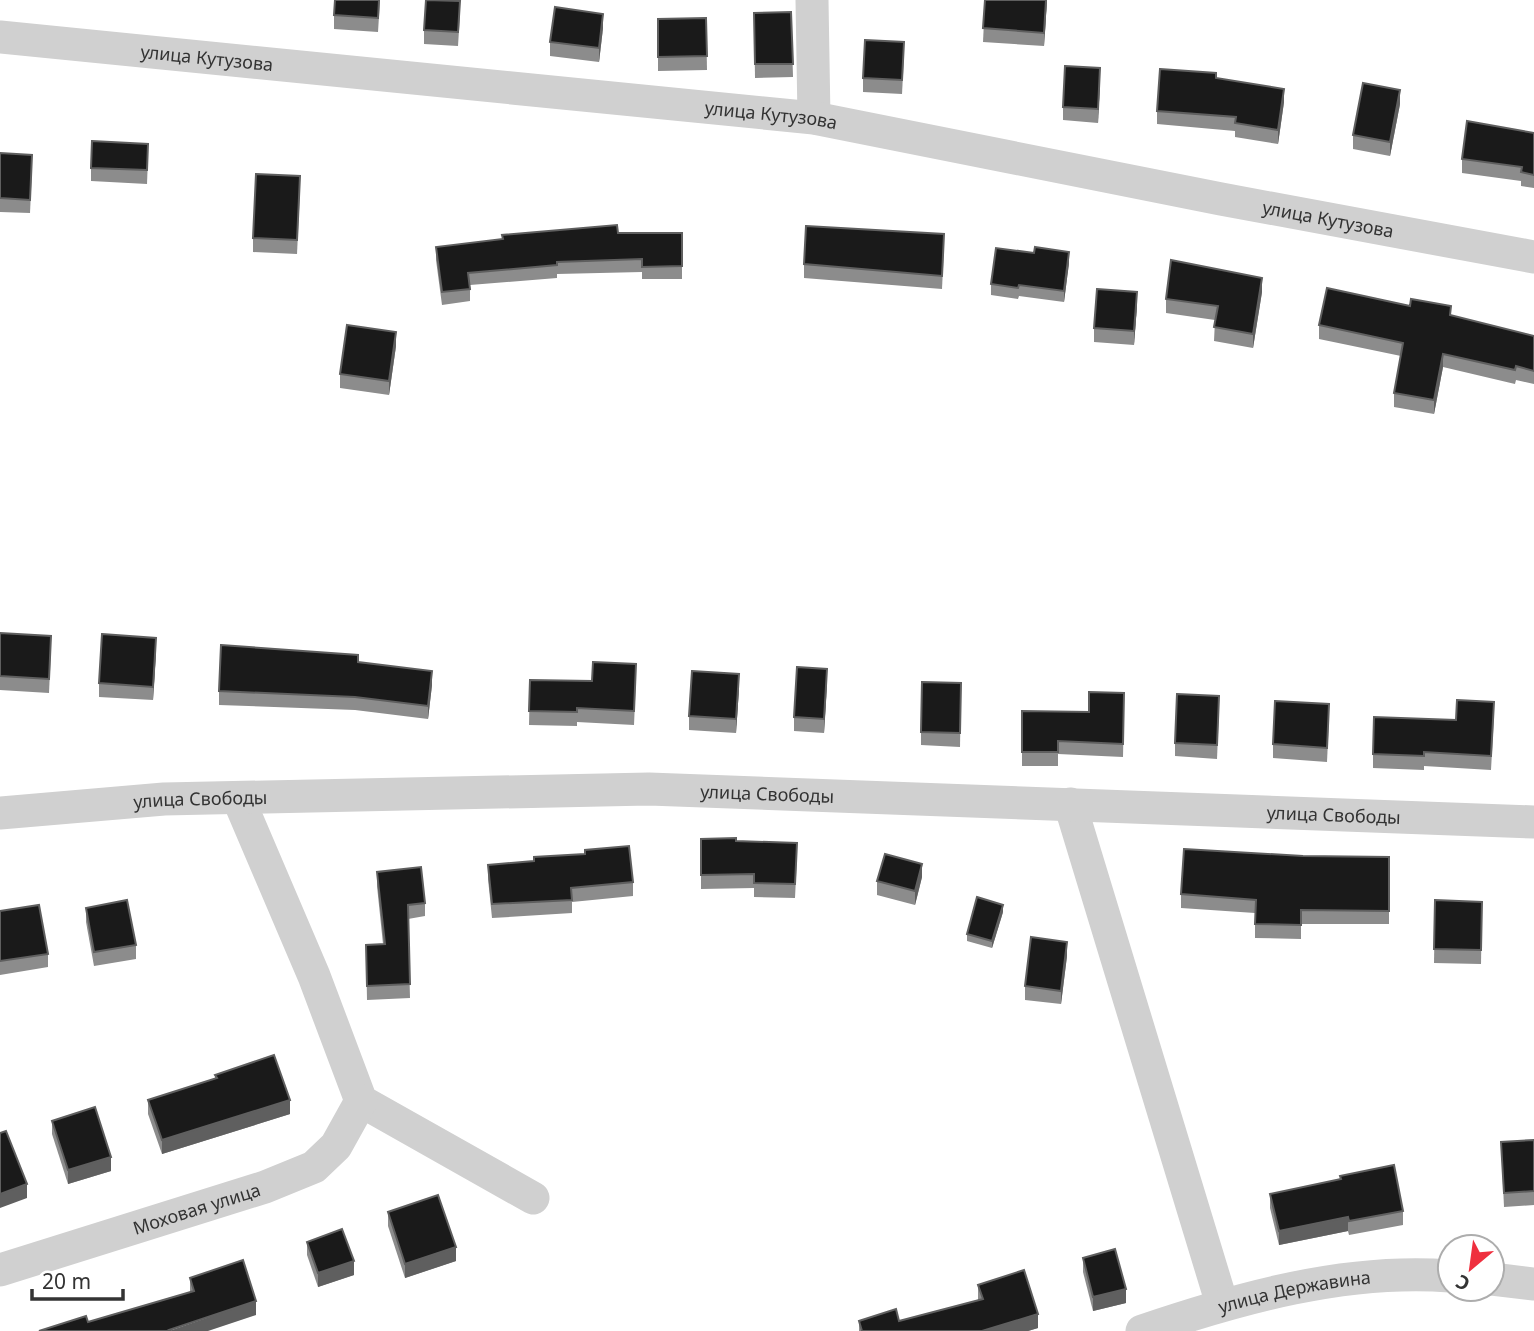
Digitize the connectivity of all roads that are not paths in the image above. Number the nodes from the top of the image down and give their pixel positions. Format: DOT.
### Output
graph roads {
  1 [pos="812,0"];
  2 [pos="0,37"];
  3 [pos="814,118"];
  4 [pos="1534,257"];
  5 [pos="238,798"];
  6 [pos="1070,804"];
  7 [pos="0,813"];
  8 [pos="1534,822"];
  9 [pos="361,1101"];
  10 [pos="533,1198"];
  11 [pos="0,1270"];
  12 [pos="1436,1276"];
  13 [pos="1506,1281"];
  14 [pos="1534,1284"];
  15 [pos="1222,1304"];
  16 [pos="1142,1331"];
  1 -- 3 [label="street"];
  2 -- 3 [label="street, улица Кутузова"];
  3 -- 4 [label="street, улица Кутузова"];
  5 -- 6 [label="street, улица Свободы"];
  5 -- 7 [label="street, улица Свободы"];
  5 -- 9 [label="street"];
  6 -- 8 [label="street, улица Свободы"];
  6 -- 15 [label="street"];
  9 -- 10 [label="street"];
  9 -- 11 [label="street, Моховая улица"];
  12 -- 15 [label="street, улица Державина"];
  13 -- 14 [label="street"];
  15 -- 16 [label="street, улица Державина"];
}
